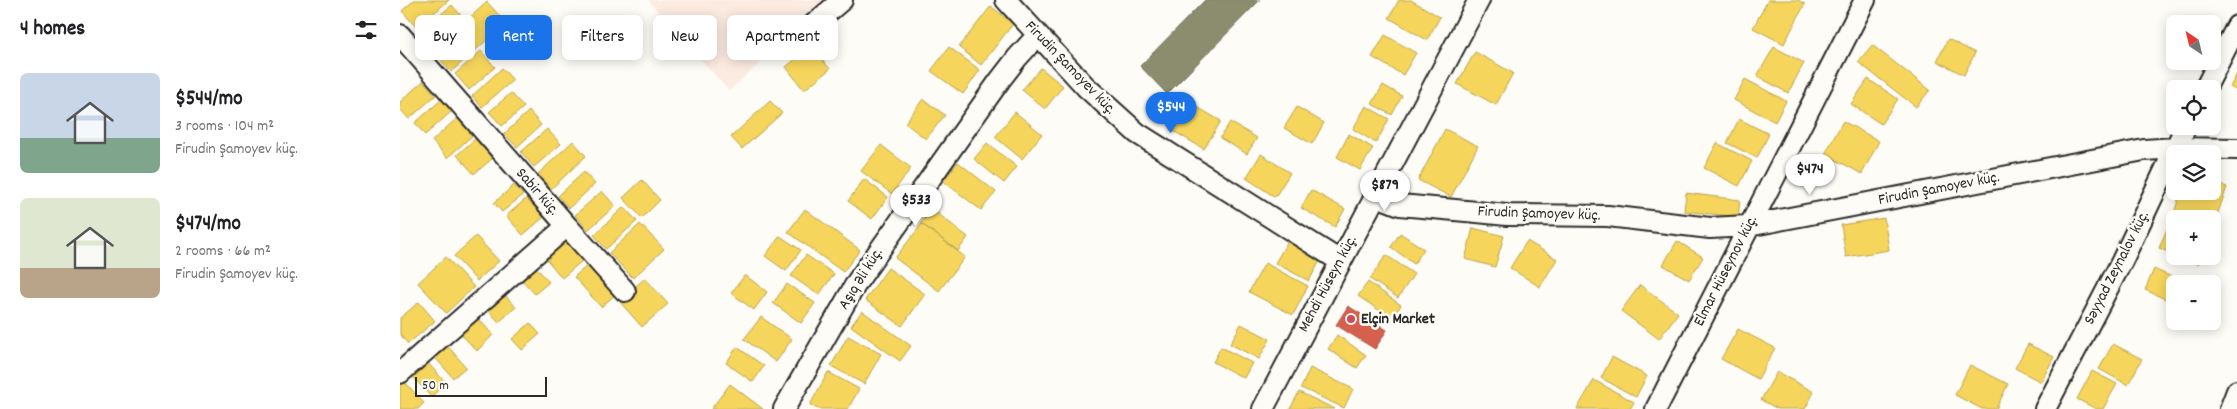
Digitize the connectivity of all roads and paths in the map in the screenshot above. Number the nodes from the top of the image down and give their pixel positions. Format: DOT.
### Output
graph roads {
  1 [pos="842,0"];
  2 [pos="1006,0"];
  3 [pos="1479,0"];
  4 [pos="1865,0"];
  5 [pos="824,15"];
  6 [pos="2237,26"];
  7 [pos="400,35"];
  8 [pos="1037,36"];
  9 [pos="2210,80"];
  10 [pos="2221,148"];
  11 [pos="2237,148"];
  12 [pos="2166,149"];
  13 [pos="2166,169"];
  14 [pos="1374,195"];
  15 [pos="567,226"];
  16 [pos="1748,226"];
  17 [pos="1340,261"];
  18 [pos="625,291"];
  19 [pos="400,373"];
  20 [pos="2237,391"];
  21 [pos="784,409"];
  22 [pos="1263,409"];
  23 [pos="1656,409"];
  24 [pos="2045,409"];
  25 [pos="2230,409"];
  1 -- 5 [label="street"];
  2 -- 8 [label="street, Firudin Şamoyev küç."];
  3 -- 14 [label="street, Mehdi Hüseyn küç."];
  4 -- 16 [label="street, Elmar Hüseynov küç."];
  6 -- 9 [label="street"];
  7 -- 15 [label="street, Sabir küç."];
  8 -- 17 [label="street, Firudin Şamoyev küç."];
  8 -- 21 [label="street, Aşıq Əli küç."];
  10 -- 11 [label="street, Firudin Şamoyev küç."];
  12 -- 16 [label="street, Firudin Şamoyev küç."];
  13 -- 24 [label="street, Səyyad Zeynalov küç."];
  14 -- 16 [label="street, Firudin Şamoyev küç."];
  14 -- 17 [label="street, Mehdi Hüseyn küç."];
  15 -- 18 [label="street"];
  15 -- 19 [label="street, Sabir küç."];
  16 -- 23 [label="street, Elmar Hüseynov küç."];
  17 -- 22 [label="street, Mehdi Hüseyn küç."];
  20 -- 25 [label="street"];
}
